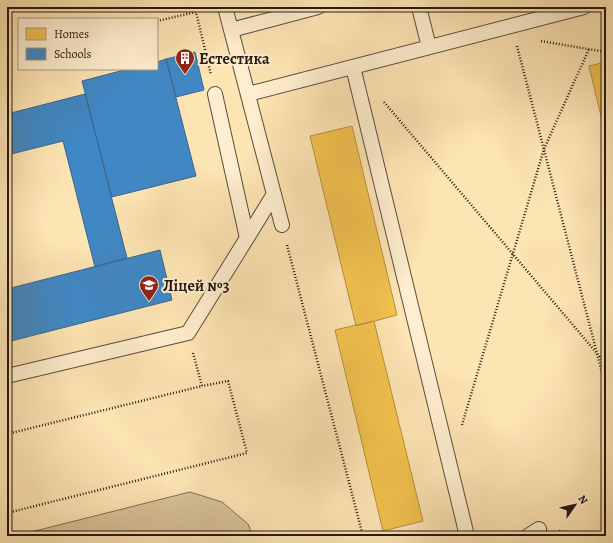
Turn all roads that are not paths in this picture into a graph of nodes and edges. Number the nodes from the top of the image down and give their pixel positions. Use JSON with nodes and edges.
{"nodes":[{"id":1,"x":225,"y":7,"type":"edge"},
{"id":2,"x":318,"y":7,"type":"edge"},
{"id":3,"x":419,"y":7,"type":"edge"},
{"id":4,"x":584,"y":7,"type":"edge"},
{"id":5,"x":231,"y":30,"type":"junction"},
{"id":6,"x":429,"y":47,"type":"junction"},
{"id":7,"x":353,"y":67,"type":"junction"},
{"id":8,"x":215,"y":94,"type":"road end"},
{"id":9,"x":248,"y":94,"type":"junction"},
{"id":10,"x":274,"y":194,"type":"junction"},
{"id":11,"x":282,"y":225,"type":"road end"},
{"id":12,"x":247,"y":238,"type":"junction"},
{"id":13,"x":7,"y":376,"type":"edge"},
{"id":14,"x":467,"y":536,"type":"edge"}],
"edges":[{"from":1,"to":5,"type":"lane"},
{"from":2,"to":5,"type":"lane"},
{"from":3,"to":6,"type":"lane"},
{"from":4,"to":6,"type":"lane"},
{"from":5,"to":9,"type":"lane"},
{"from":6,"to":7,"type":"lane"},
{"from":7,"to":9,"type":"lane"},
{"from":7,"to":14,"type":"lane"},
{"from":8,"to":12,"type":"lane"},
{"from":9,"to":10,"type":"lane"},
{"from":10,"to":11,"type":"lane"},
{"from":10,"to":12,"type":"lane"},
{"from":12,"to":13,"type":"lane"}]}
